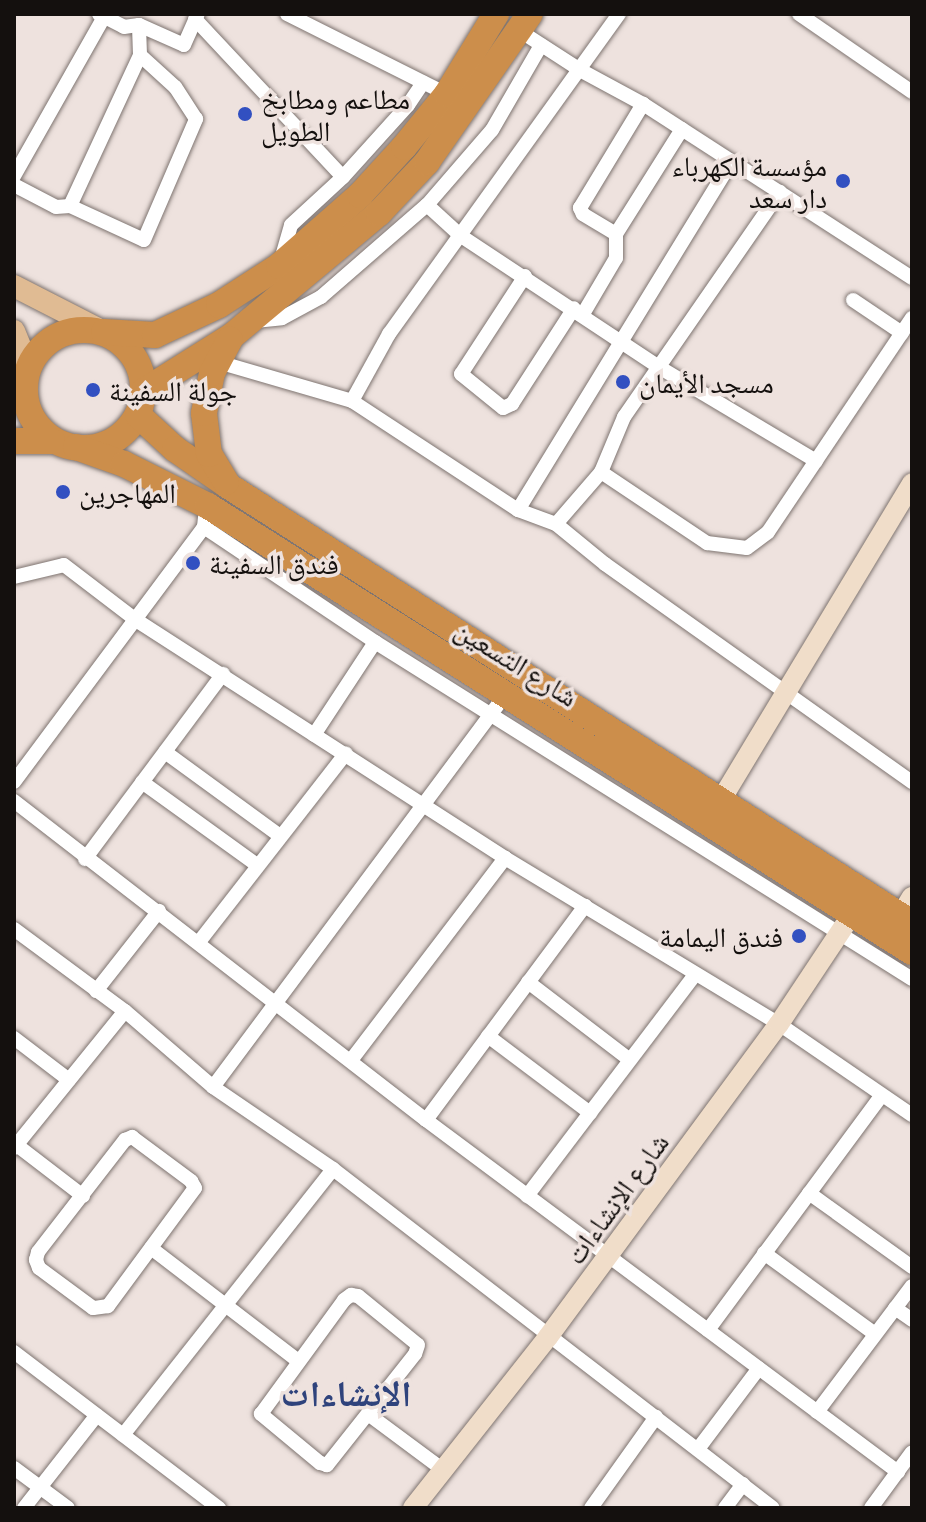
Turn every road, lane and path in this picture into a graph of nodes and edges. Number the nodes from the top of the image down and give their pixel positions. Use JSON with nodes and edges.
{"nodes":[{"id":1,"x":287,"y":14,"type":"edge"},
{"id":2,"x":496,"y":14,"type":"edge"},
{"id":3,"x":619,"y":14,"type":"edge"},
{"id":4,"x":799,"y":14,"type":"edge"},
{"id":5,"x":830,"y":14,"type":"edge"},
{"id":6,"x":102,"y":15,"type":"edge"},
{"id":7,"x":196,"y":17,"type":"edge"},
{"id":8,"x":139,"y":25,"type":"junction"},
{"id":9,"x":821,"y":28,"type":"junction"},
{"id":10,"x":530,"y":30,"type":"edge"},
{"id":11,"x":140,"y":55,"type":"junction"},
{"id":12,"x":580,"y":70,"type":"junction"},
{"id":13,"x":435,"y":89,"type":"junction"},
{"id":14,"x":912,"y":92,"type":"edge"},
{"id":15,"x":643,"y":104,"type":"junction"},
{"id":16,"x":682,"y":129,"type":"junction"},
{"id":17,"x":732,"y":161,"type":"junction"},
{"id":18,"x":14,"y":176,"type":"edge"},
{"id":19,"x":343,"y":177,"type":"junction"},
{"id":20,"x":14,"y":185,"type":"edge"},
{"id":21,"x":780,"y":192,"type":"junction"},
{"id":22,"x":427,"y":205,"type":"junction"},
{"id":23,"x":70,"y":206,"type":"junction"},
{"id":24,"x":616,"y":234,"type":"junction"},
{"id":25,"x":461,"y":236,"type":"junction"},
{"id":26,"x":279,"y":266,"type":"junction"},
{"id":27,"x":525,"y":276,"type":"junction"},
{"id":28,"x":912,"y":278,"type":"edge"},
{"id":29,"x":14,"y":286,"type":"edge"},
{"id":30,"x":853,"y":300,"type":"dead end"},
{"id":31,"x":578,"y":311,"type":"junction"},
{"id":32,"x":912,"y":318,"type":"edge"},
{"id":33,"x":241,"y":329,"type":"junction"},
{"id":34,"x":14,"y":331,"type":"edge"},
{"id":35,"x":104,"y":332,"type":"junction"},
{"id":36,"x":902,"y":333,"type":"junction"},
{"id":37,"x":622,"y":341,"type":"junction"},
{"id":38,"x":218,"y":362,"type":"junction"},
{"id":39,"x":659,"y":367,"type":"junction"},
{"id":40,"x":22,"y":382,"type":"edge"},
{"id":41,"x":352,"y":401,"type":"junction"},
{"id":42,"x":141,"y":403,"type":"junction"},
{"id":43,"x":14,"y":441,"type":"edge"},
{"id":44,"x":64,"y":444,"type":"junction"},
{"id":45,"x":816,"y":461,"type":"junction"},
{"id":46,"x":601,"y":472,"type":"junction"},
{"id":47,"x":912,"y":483,"type":"edge"},
{"id":48,"x":227,"y":485,"type":"junction"},
{"id":49,"x":518,"y":510,"type":"junction"},
{"id":50,"x":206,"y":516,"type":"junction"},
{"id":51,"x":556,"y":524,"type":"junction"},
{"id":52,"x":14,"y":577,"type":"edge"},
{"id":53,"x":136,"y":620,"type":"junction"},
{"id":54,"x":375,"y":642,"type":"junction"},
{"id":55,"x":223,"y":674,"type":"junction"},
{"id":56,"x":507,"y":693,"type":"junction"},
{"id":57,"x":785,"y":693,"type":"junction"},
{"id":58,"x":492,"y":716,"type":"junction"},
{"id":59,"x":314,"y":735,"type":"junction"},
{"id":60,"x":165,"y":752,"type":"junction"},
{"id":61,"x":346,"y":753,"type":"junction"},
{"id":62,"x":14,"y":782,"type":"edge"},
{"id":63,"x":142,"y":782,"type":"junction"},
{"id":64,"x":912,"y":782,"type":"edge"},
{"id":65,"x":721,"y":800,"type":"junction"},
{"id":66,"x":14,"y":801,"type":"edge"},
{"id":67,"x":427,"y":805,"type":"junction"},
{"id":68,"x":279,"y":835,"type":"junction"},
{"id":69,"x":505,"y":858,"type":"junction"},
{"id":70,"x":85,"y":859,"type":"junction"},
{"id":71,"x":257,"y":865,"type":"junction"},
{"id":72,"x":585,"y":906,"type":"junction"},
{"id":73,"x":159,"y":911,"type":"junction"},
{"id":74,"x":852,"y":912,"type":"junction"},
{"id":75,"x":908,"y":912,"type":"edge"},
{"id":76,"x":14,"y":929,"type":"edge"},
{"id":77,"x":199,"y":942,"type":"junction"},
{"id":78,"x":912,"y":952,"type":"edge"},
{"id":79,"x":695,"y":975,"type":"junction"},
{"id":80,"x":912,"y":979,"type":"edge"},
{"id":81,"x":528,"y":982,"type":"junction"},
{"id":82,"x":96,"y":991,"type":"junction"},
{"id":83,"x":275,"y":1005,"type":"junction"},
{"id":84,"x":125,"y":1011,"type":"junction"},
{"id":85,"x":779,"y":1024,"type":"junction"},
{"id":86,"x":488,"y":1036,"type":"junction"},
{"id":87,"x":14,"y":1038,"type":"edge"},
{"id":88,"x":352,"y":1059,"type":"junction"},
{"id":89,"x":630,"y":1060,"type":"junction"},
{"id":90,"x":69,"y":1080,"type":"junction"},
{"id":91,"x":213,"y":1087,"type":"junction"},
{"id":92,"x":882,"y":1095,"type":"junction"},
{"id":93,"x":590,"y":1113,"type":"junction"},
{"id":94,"x":912,"y":1115,"type":"edge"},
{"id":95,"x":426,"y":1120,"type":"junction"},
{"id":96,"x":15,"y":1146,"type":"edge"},
{"id":97,"x":333,"y":1169,"type":"junction"},
{"id":98,"x":809,"y":1193,"type":"junction"},
{"id":99,"x":83,"y":1196,"type":"junction"},
{"id":100,"x":527,"y":1196,"type":"junction"},
{"id":101,"x":151,"y":1248,"type":"junction"},
{"id":102,"x":764,"y":1253,"type":"junction"},
{"id":103,"x":607,"y":1257,"type":"junction"},
{"id":104,"x":912,"y":1267,"type":"edge"},
{"id":105,"x":912,"y":1286,"type":"edge"},
{"id":106,"x":226,"y":1306,"type":"junction"},
{"id":107,"x":895,"y":1308,"type":"junction"},
{"id":108,"x":912,"y":1320,"type":"edge"},
{"id":109,"x":708,"y":1330,"type":"junction"},
{"id":110,"x":875,"y":1334,"type":"junction"},
{"id":111,"x":548,"y":1337,"type":"junction"},
{"id":112,"x":14,"y":1352,"type":"edge"},
{"id":113,"x":298,"y":1361,"type":"junction"},
{"id":114,"x":759,"y":1368,"type":"junction"},
{"id":115,"x":817,"y":1412,"type":"junction"},
{"id":116,"x":368,"y":1414,"type":"junction"},
{"id":117,"x":97,"y":1415,"type":"junction"},
{"id":118,"x":656,"y":1417,"type":"junction"},
{"id":119,"x":123,"y":1435,"type":"junction"},
{"id":120,"x":698,"y":1449,"type":"junction"},
{"id":121,"x":912,"y":1452,"type":"edge"},
{"id":122,"x":14,"y":1468,"type":"edge"},
{"id":123,"x":442,"y":1469,"type":"junction"},
{"id":124,"x":898,"y":1472,"type":"junction"},
{"id":125,"x":743,"y":1484,"type":"junction"},
{"id":126,"x":40,"y":1488,"type":"junction"},
{"id":127,"x":24,"y":1508,"type":"edge"},
{"id":128,"x":68,"y":1508,"type":"edge"},
{"id":129,"x":219,"y":1508,"type":"edge"},
{"id":130,"x":413,"y":1508,"type":"edge"},
{"id":131,"x":591,"y":1508,"type":"edge"},
{"id":132,"x":725,"y":1508,"type":"edge"},
{"id":133,"x":773,"y":1508,"type":"edge"},
{"id":134,"x":871,"y":1508,"type":"edge"}],
"edges":[{"from":1,"to":13,"type":"street"},
{"from":2,"to":13,"type":"highway"},
{"from":3,"to":12,"type":"street"},
{"from":4,"to":9,"type":"street"},
{"from":5,"to":9,"type":"street"},
{"from":6,"to":8,"type":"street"},
{"from":6,"to":18,"type":"street"},
{"from":7,"to":8,"type":"street"},
{"from":7,"to":19,"type":"street"},
{"from":8,"to":11,"type":"street"},
{"from":9,"to":14,"type":"street"},
{"from":10,"to":12,"type":"street"},
{"from":10,"to":22,"type":"street"},
{"from":10,"to":33,"type":"highway"},
{"from":11,"to":23,"type":"street"},
{"from":11,"to":23,"type":"street"},
{"from":12,"to":15,"type":"street"},
{"from":12,"to":25,"type":"street"},
{"from":13,"to":19,"type":"street"},
{"from":13,"to":26,"type":"highway"},
{"from":15,"to":16,"type":"street"},
{"from":15,"to":24,"type":"street"},
{"from":16,"to":17,"type":"street"},
{"from":16,"to":24,"type":"street"},
{"from":17,"to":21,"type":"street"},
{"from":17,"to":37,"type":"street"},
{"from":19,"to":26,"type":"street"},
{"from":20,"to":23,"type":"street"},
{"from":21,"to":28,"type":"street"},
{"from":21,"to":39,"type":"street"},
{"from":22,"to":25,"type":"street"},
{"from":22,"to":33,"type":"street"},
{"from":24,"to":31,"type":"street"},
{"from":25,"to":27,"type":"street"},
{"from":25,"to":41,"type":"street"},
{"from":26,"to":35,"type":"highway"},
{"from":27,"to":31,"type":"street"},
{"from":27,"to":31,"type":"street"},
{"from":29,"to":35,"type":"main road"},
{"from":30,"to":36,"type":"street"},
{"from":31,"to":37,"type":"street"},
{"from":32,"to":36,"type":"street"},
{"from":33,"to":38,"type":"highway"},
{"from":33,"to":42,"type":"highway"},
{"from":34,"to":40,"type":"main road"},
{"from":35,"to":40,"type":"highway"},
{"from":35,"to":42,"type":"highway"},
{"from":36,"to":45,"type":"street"},
{"from":37,"to":39,"type":"street"},
{"from":37,"to":49,"type":"street"},
{"from":38,"to":41,"type":"street"},
{"from":38,"to":48,"type":"highway"},
{"from":39,"to":45,"type":"street"},
{"from":39,"to":46,"type":"street"},
{"from":40,"to":44,"type":"highway"},
{"from":41,"to":49,"type":"street"},
{"from":42,"to":44,"type":"highway"},
{"from":42,"to":48,"type":"highway","name":"شارع التسعين"},
{"from":43,"to":44,"type":"highway"},
{"from":44,"to":50,"type":"highway","name":"شارع التسعين"},
{"from":45,"to":46,"type":"street"},
{"from":46,"to":51,"type":"street"},
{"from":47,"to":57,"type":"street"},
{"from":48,"to":65,"type":"highway","name":"شارع التسعين"},
{"from":49,"to":51,"type":"street"},
{"from":50,"to":53,"type":"street"},
{"from":50,"to":54,"type":"street"},
{"from":50,"to":56,"type":"highway","name":"شارع التسعين"},
{"from":51,"to":57,"type":"street"},
{"from":52,"to":53,"type":"street"},
{"from":53,"to":55,"type":"street"},
{"from":53,"to":62,"type":"street"},
{"from":54,"to":58,"type":"street"},
{"from":54,"to":59,"type":"street"},
{"from":55,"to":59,"type":"street"},
{"from":55,"to":60,"type":"street"},
{"from":56,"to":58,"type":"street"},
{"from":56,"to":74,"type":"highway","name":"شارع التسعين"},
{"from":57,"to":64,"type":"street"},
{"from":57,"to":65,"type":"street"},
{"from":58,"to":67,"type":"street"},
{"from":58,"to":74,"type":"street"},
{"from":59,"to":61,"type":"street"},
{"from":60,"to":63,"type":"street"},
{"from":60,"to":68,"type":"street"},
{"from":61,"to":67,"type":"street"},
{"from":61,"to":68,"type":"street"},
{"from":63,"to":70,"type":"street"},
{"from":63,"to":71,"type":"street"},
{"from":65,"to":74,"type":"highway","name":"شارع التسعين"},
{"from":66,"to":70,"type":"street"},
{"from":67,"to":69,"type":"street"},
{"from":67,"to":83,"type":"street"},
{"from":68,"to":71,"type":"street"},
{"from":69,"to":72,"type":"street"},
{"from":69,"to":88,"type":"street"},
{"from":70,"to":73,"type":"street"},
{"from":71,"to":77,"type":"street"},
{"from":72,"to":79,"type":"street"},
{"from":72,"to":81,"type":"street"},
{"from":73,"to":77,"type":"street"},
{"from":73,"to":82,"type":"street"},
{"from":74,"to":75,"type":"highway","name":"شارع التسعين"},
{"from":74,"to":78,"type":"highway","name":"شارع التسعين"},
{"from":74,"to":80,"type":"street"},
{"from":74,"to":85,"type":"street","name":"شارع الإنشاءات"},
{"from":76,"to":82,"type":"street"},
{"from":77,"to":83,"type":"street"},
{"from":79,"to":85,"type":"street"},
{"from":79,"to":89,"type":"street"},
{"from":81,"to":86,"type":"street"},
{"from":81,"to":89,"type":"street"},
{"from":82,"to":84,"type":"street"},
{"from":83,"to":88,"type":"street"},
{"from":83,"to":91,"type":"street"},
{"from":84,"to":90,"type":"street"},
{"from":84,"to":91,"type":"street"},
{"from":85,"to":92,"type":"street"},
{"from":85,"to":103,"type":"street","name":"شارع الإنشاءات"},
{"from":86,"to":93,"type":"street"},
{"from":86,"to":95,"type":"street"},
{"from":87,"to":90,"type":"street"},
{"from":88,"to":95,"type":"street"},
{"from":89,"to":93,"type":"street"},
{"from":90,"to":96,"type":"street"},
{"from":91,"to":97,"type":"street"},
{"from":92,"to":94,"type":"street"},
{"from":92,"to":98,"type":"street"},
{"from":93,"to":100,"type":"street"},
{"from":95,"to":100,"type":"street"},
{"from":96,"to":99,"type":"street"},
{"from":97,"to":106,"type":"street"},
{"from":97,"to":111,"type":"street"},
{"from":98,"to":102,"type":"street"},
{"from":98,"to":104,"type":"street"},
{"from":99,"to":101,"type":"street"},
{"from":99,"to":101,"type":"street"},
{"from":100,"to":103,"type":"street"},
{"from":101,"to":106,"type":"street"},
{"from":102,"to":109,"type":"street"},
{"from":102,"to":110,"type":"street"},
{"from":103,"to":109,"type":"street"},
{"from":103,"to":111,"type":"street","name":"شارع الإنشاءات"},
{"from":105,"to":107,"type":"street"},
{"from":106,"to":113,"type":"street"},
{"from":106,"to":119,"type":"street"},
{"from":107,"to":108,"type":"street"},
{"from":107,"to":110,"type":"street"},
{"from":109,"to":114,"type":"street"},
{"from":110,"to":115,"type":"street"},
{"from":111,"to":118,"type":"street"},
{"from":111,"to":123,"type":"street","name":"شارع الإنشاءات"},
{"from":112,"to":117,"type":"street"},
{"from":113,"to":116,"type":"street"},
{"from":113,"to":116,"type":"street"},
{"from":114,"to":115,"type":"street"},
{"from":114,"to":120,"type":"street"},
{"from":115,"to":124,"type":"street"},
{"from":116,"to":123,"type":"street"},
{"from":117,"to":119,"type":"street"},
{"from":117,"to":126,"type":"street"},
{"from":118,"to":120,"type":"street"},
{"from":118,"to":131,"type":"street"},
{"from":119,"to":129,"type":"street"},
{"from":120,"to":125,"type":"street"},
{"from":121,"to":124,"type":"street"},
{"from":122,"to":126,"type":"street"},
{"from":123,"to":130,"type":"street","name":"شارع الإنشاءات"},
{"from":124,"to":134,"type":"street"},
{"from":125,"to":132,"type":"street"},
{"from":125,"to":133,"type":"street"},
{"from":126,"to":127,"type":"street"},
{"from":126,"to":128,"type":"street"}]}
